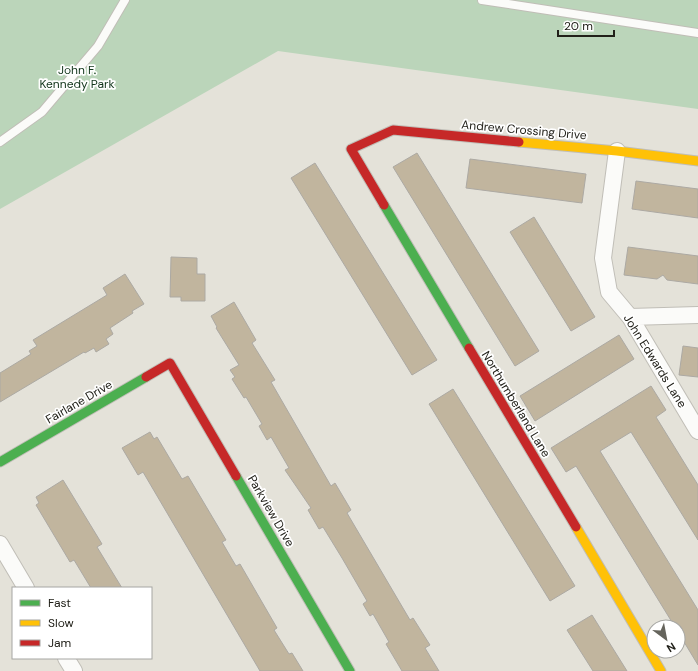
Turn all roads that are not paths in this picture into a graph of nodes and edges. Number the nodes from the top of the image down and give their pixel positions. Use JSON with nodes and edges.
{"nodes":[{"id":1,"x":125,"y":0,"type":"edge"},
{"id":2,"x":482,"y":0,"type":"edge"},
{"id":3,"x":698,"y":33,"type":"edge"},
{"id":4,"x":0,"y":142,"type":"edge"},
{"id":5,"x":351,"y":149,"type":"joint"},
{"id":6,"x":617,"y":151,"type":"junction"},
{"id":7,"x":698,"y":161,"type":"edge"},
{"id":8,"x":698,"y":315,"type":"edge"},
{"id":9,"x":630,"y":317,"type":"junction"},
{"id":10,"x":170,"y":363,"type":"joint"},
{"id":11,"x":698,"y":431,"type":"edge"},
{"id":12,"x":0,"y":462,"type":"edge"},
{"id":13,"x":0,"y":544,"type":"edge"},
{"id":14,"x":25,"y":587,"type":"edge"},
{"id":15,"x":67,"y":659,"type":"edge"},
{"id":16,"x":74,"y":671,"type":"edge"},
{"id":17,"x":350,"y":671,"type":"edge"},
{"id":18,"x":661,"y":671,"type":"edge"}],
"edges":[{"from":1,"to":4,"type":"lane"},
{"from":2,"to":3,"type":"lane"},
{"from":5,"to":6,"type":"street","name":"Andrew Crossing Drive"},
{"from":5,"to":18,"type":"street","name":"Northumberland Lane"},
{"from":6,"to":7,"type":"street","name":"Andrew Crossing Drive"},
{"from":6,"to":9,"type":"street","name":"John Edwards Lane"},
{"from":8,"to":9,"type":"street"},
{"from":9,"to":11,"type":"street","name":"John Edwards Lane"},
{"from":10,"to":12,"type":"street","name":"Fairlane Drive"},
{"from":10,"to":17,"type":"street","name":"Parkview Drive"},
{"from":13,"to":14,"type":"street"},
{"from":15,"to":16,"type":"street"}]}
